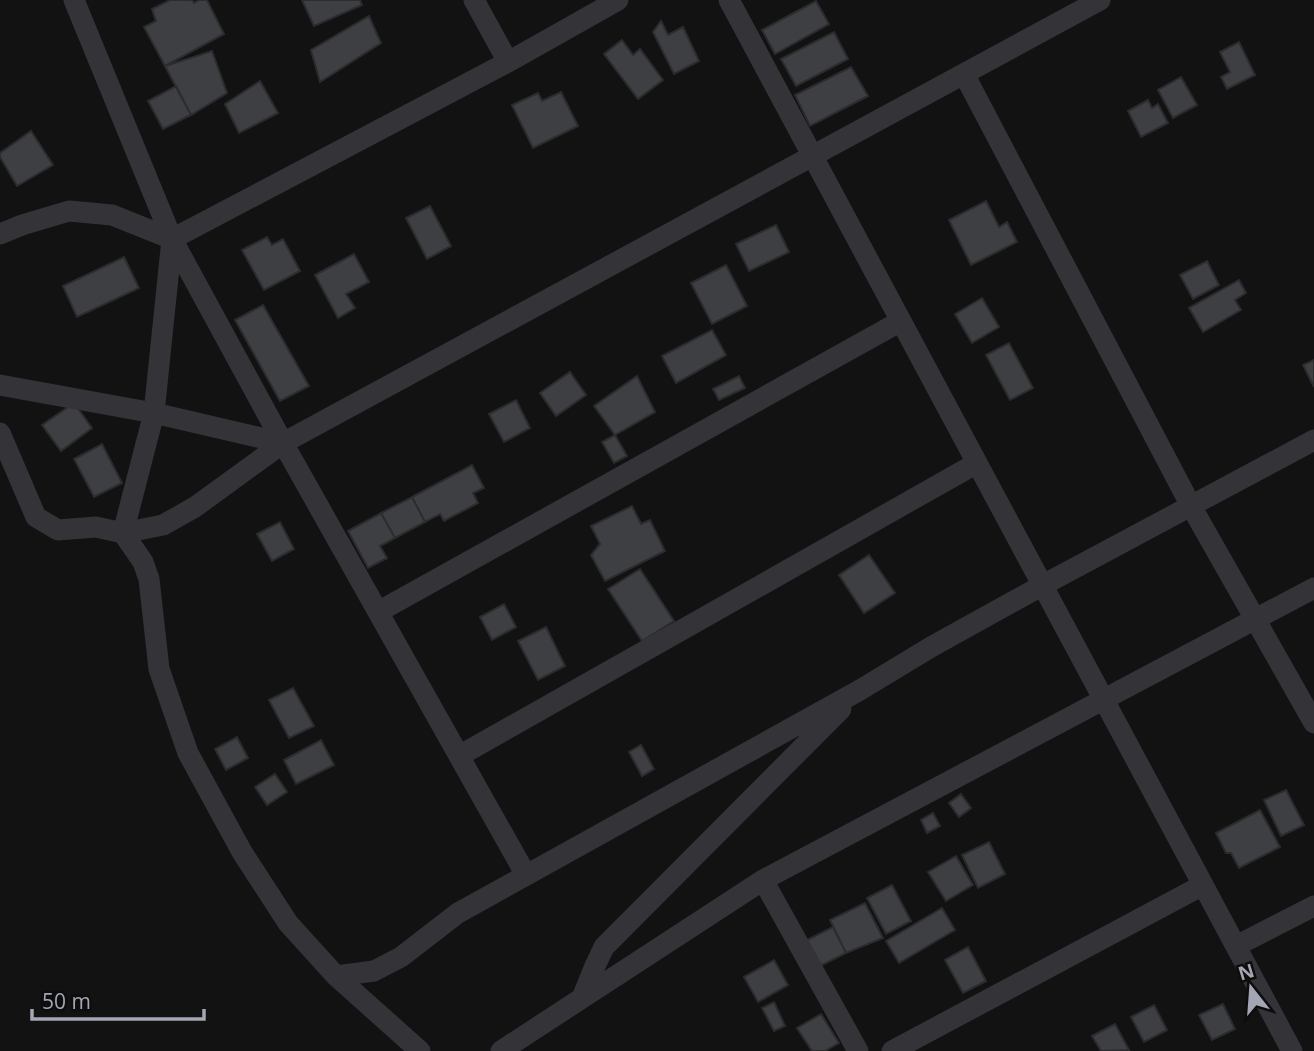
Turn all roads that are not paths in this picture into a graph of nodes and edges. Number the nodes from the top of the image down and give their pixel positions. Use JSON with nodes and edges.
{"nodes":[{"id":1,"x":74,"y":0,"type":"edge"},
{"id":2,"x":474,"y":0,"type":"edge"},
{"id":3,"x":618,"y":0,"type":"edge"},
{"id":4,"x":729,"y":0,"type":"edge"},
{"id":5,"x":1100,"y":0,"type":"edge"},
{"id":6,"x":508,"y":62,"type":"junction"},
{"id":7,"x":964,"y":74,"type":"junction"},
{"id":8,"x":813,"y":156,"type":"junction"},
{"id":9,"x":0,"y":234,"type":"edge"},
{"id":10,"x":172,"y":239,"type":"junction"},
{"id":11,"x":901,"y":321,"type":"junction"},
{"id":12,"x":0,"y":385,"type":"edge"},
{"id":13,"x":154,"y":413,"type":"junction"},
{"id":14,"x":0,"y":433,"type":"edge"},
{"id":15,"x":1314,"y":440,"type":"edge"},
{"id":16,"x":284,"y":443,"type":"junction"},
{"id":17,"x":977,"y":463,"type":"junction"},
{"id":18,"x":1191,"y":506,"type":"junction"},
{"id":19,"x":123,"y":533,"type":"junction"},
{"id":20,"x":1042,"y":585,"type":"junction"},
{"id":21,"x":1314,"y":589,"type":"edge"},
{"id":22,"x":378,"y":612,"type":"junction"},
{"id":23,"x":1255,"y":620,"type":"junction"},
{"id":24,"x":860,"y":690,"type":"junction"},
{"id":25,"x":1104,"y":699,"type":"junction"},
{"id":26,"x":1314,"y":723,"type":"edge"},
{"id":27,"x":459,"y":756,"type":"junction"},
{"id":28,"x":526,"y":875,"type":"junction"},
{"id":29,"x":762,"y":880,"type":"junction"},
{"id":30,"x":1203,"y":885,"type":"junction"},
{"id":31,"x":1314,"y":906,"type":"edge"},
{"id":32,"x":1236,"y":946,"type":"junction"},
{"id":33,"x":336,"y":976,"type":"junction"},
{"id":34,"x":582,"y":998,"type":"junction"},
{"id":35,"x":420,"y":1051,"type":"edge"},
{"id":36,"x":501,"y":1051,"type":"edge"},
{"id":37,"x":859,"y":1051,"type":"edge"},
{"id":38,"x":892,"y":1051,"type":"edge"},
{"id":39,"x":1292,"y":1051,"type":"edge"}],
"edges":[{"from":1,"to":10,"type":"street"},
{"from":2,"to":6,"type":"street"},
{"from":3,"to":6,"type":"street"},
{"from":4,"to":8,"type":"street"},
{"from":5,"to":7,"type":"street"},
{"from":6,"to":10,"type":"street"},
{"from":7,"to":8,"type":"street"},
{"from":7,"to":18,"type":"street"},
{"from":8,"to":11,"type":"street"},
{"from":8,"to":16,"type":"street"},
{"from":9,"to":10,"type":"street"},
{"from":10,"to":13,"type":"street"},
{"from":10,"to":16,"type":"street"},
{"from":11,"to":17,"type":"street"},
{"from":11,"to":22,"type":"street"},
{"from":12,"to":13,"type":"street"},
{"from":13,"to":16,"type":"street"},
{"from":13,"to":19,"type":"street"},
{"from":14,"to":19,"type":"street"},
{"from":15,"to":18,"type":"street"},
{"from":16,"to":19,"type":"street"},
{"from":16,"to":22,"type":"street"},
{"from":17,"to":20,"type":"street"},
{"from":17,"to":27,"type":"street"},
{"from":18,"to":20,"type":"street"},
{"from":18,"to":23,"type":"street"},
{"from":19,"to":33,"type":"street"},
{"from":20,"to":24,"type":"street"},
{"from":20,"to":25,"type":"street"},
{"from":21,"to":23,"type":"street"},
{"from":22,"to":27,"type":"street"},
{"from":23,"to":25,"type":"street"},
{"from":23,"to":26,"type":"street"},
{"from":24,"to":28,"type":"street"},
{"from":24,"to":34,"type":"street"},
{"from":25,"to":29,"type":"street"},
{"from":25,"to":30,"type":"street"},
{"from":27,"to":28,"type":"street"},
{"from":28,"to":33,"type":"street"},
{"from":29,"to":34,"type":"street"},
{"from":29,"to":37,"type":"street"},
{"from":30,"to":32,"type":"street"},
{"from":30,"to":38,"type":"street"},
{"from":31,"to":32,"type":"street"},
{"from":32,"to":39,"type":"street"},
{"from":33,"to":35,"type":"street"},
{"from":34,"to":36,"type":"street"}]}
